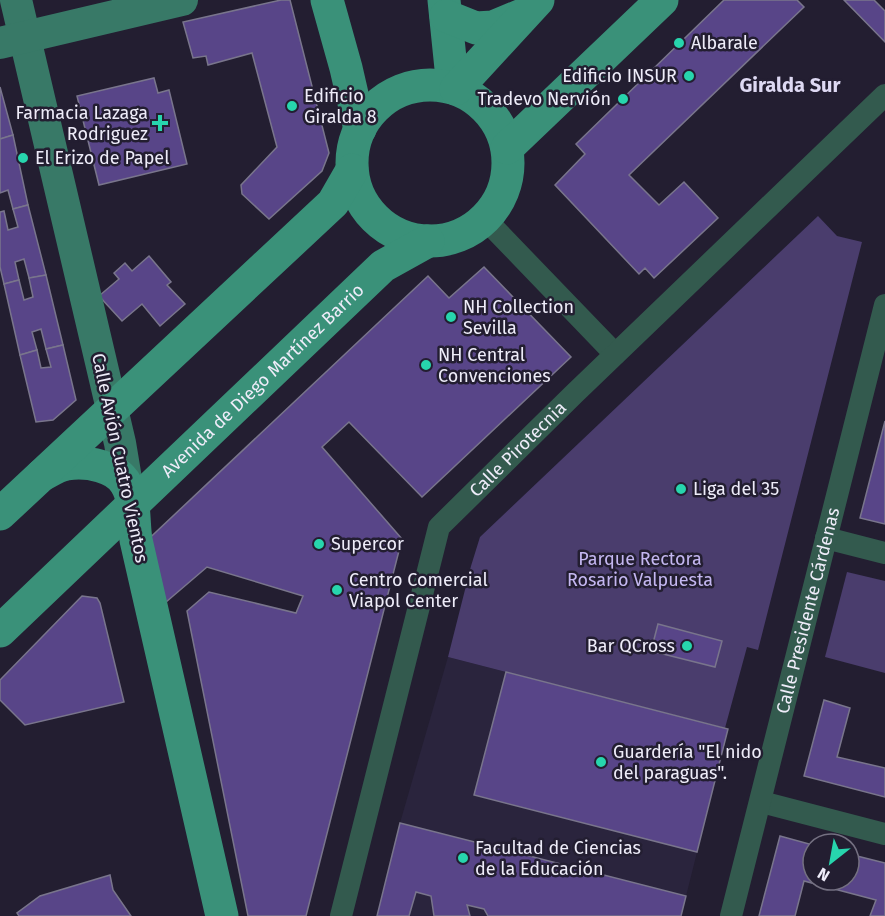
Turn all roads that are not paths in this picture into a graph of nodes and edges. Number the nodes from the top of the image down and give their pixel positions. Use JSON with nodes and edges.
{"nodes":[{"id":1,"x":16,"y":0,"type":"edge"},
{"id":2,"x":182,"y":0,"type":"edge"},
{"id":3,"x":327,"y":0,"type":"edge"},
{"id":4,"x":662,"y":0,"type":"edge"},
{"id":5,"x":445,"y":8,"type":"edge"},
{"id":6,"x":530,"y":8,"type":"edge"},
{"id":7,"x":12,"y":40,"type":"edge"},
{"id":8,"x":454,"y":89,"type":"junction"},
{"id":9,"x":882,"y":100,"type":"edge"},
{"id":10,"x":360,"y":129,"type":"junction"},
{"id":11,"x":507,"y":148,"type":"junction"},
{"id":12,"x":352,"y":170,"type":"junction"},
{"id":13,"x":485,"y":219,"type":"junction"},
{"id":14,"x":429,"y":240,"type":"junction"},
{"id":15,"x":885,"y":305,"type":"edge"},
{"id":16,"x":615,"y":354,"type":"junction"},
{"id":17,"x":112,"y":409,"type":"junction"},
{"id":18,"x":42,"y":475,"type":"junction"},
{"id":19,"x":124,"y":504,"type":"junction"},
{"id":20,"x":0,"y":514,"type":"edge"},
{"id":21,"x":826,"y":538,"type":"junction"},
{"id":22,"x":885,"y":553,"type":"edge"},
{"id":23,"x":0,"y":631,"type":"edge"},
{"id":24,"x":761,"y":802,"type":"junction"},
{"id":25,"x":885,"y":834,"type":"edge"},
{"id":26,"x":222,"y":916,"type":"edge"},
{"id":27,"x":341,"y":916,"type":"edge"},
{"id":28,"x":731,"y":916,"type":"edge"}],
"edges":[{"from":1,"to":7,"type":"street","name":"Calle Avión Cuatro Vientos"},
{"from":2,"to":7,"type":"street"},
{"from":3,"to":10,"type":"main road"},
{"from":4,"to":11,"type":"main road"},
{"from":5,"to":6,"type":"main road"},
{"from":5,"to":8,"type":"main road"},
{"from":6,"to":8,"type":"main road"},
{"from":7,"to":17,"type":"street","name":"Calle Avión Cuatro Vientos"},
{"from":8,"to":10,"type":"main road"},
{"from":8,"to":11,"type":"main road"},
{"from":9,"to":16,"type":"street","name":"Calle Pirotecnia"},
{"from":10,"to":12,"type":"main road"},
{"from":11,"to":13,"type":"main road"},
{"from":12,"to":14,"type":"main road"},
{"from":12,"to":17,"type":"main road"},
{"from":13,"to":14,"type":"main road"},
{"from":13,"to":16,"type":"street"},
{"from":14,"to":19,"type":"main road","name":"Avenida de Diego Martínez Barrio"},
{"from":15,"to":21,"type":"street","name":"Calle Presidente Cárdenas"},
{"from":16,"to":27,"type":"street","name":"Calle Pirotecnia"},
{"from":17,"to":18,"type":"main road"},
{"from":17,"to":19,"type":"street","name":"Calle Avión Cuatro Vientos"},
{"from":18,"to":19,"type":"main road"},
{"from":18,"to":20,"type":"main road"},
{"from":19,"to":23,"type":"main road","name":"Avenida de Diego Martínez Barrio"},
{"from":19,"to":26,"type":"main road","name":"Calle Avión Cuatro Vientos"},
{"from":21,"to":22,"type":"street"},
{"from":21,"to":24,"type":"street","name":"Calle Presidente Cárdenas"},
{"from":24,"to":25,"type":"street"},
{"from":24,"to":28,"type":"street","name":"Calle Presidente Cárdenas"}]}
